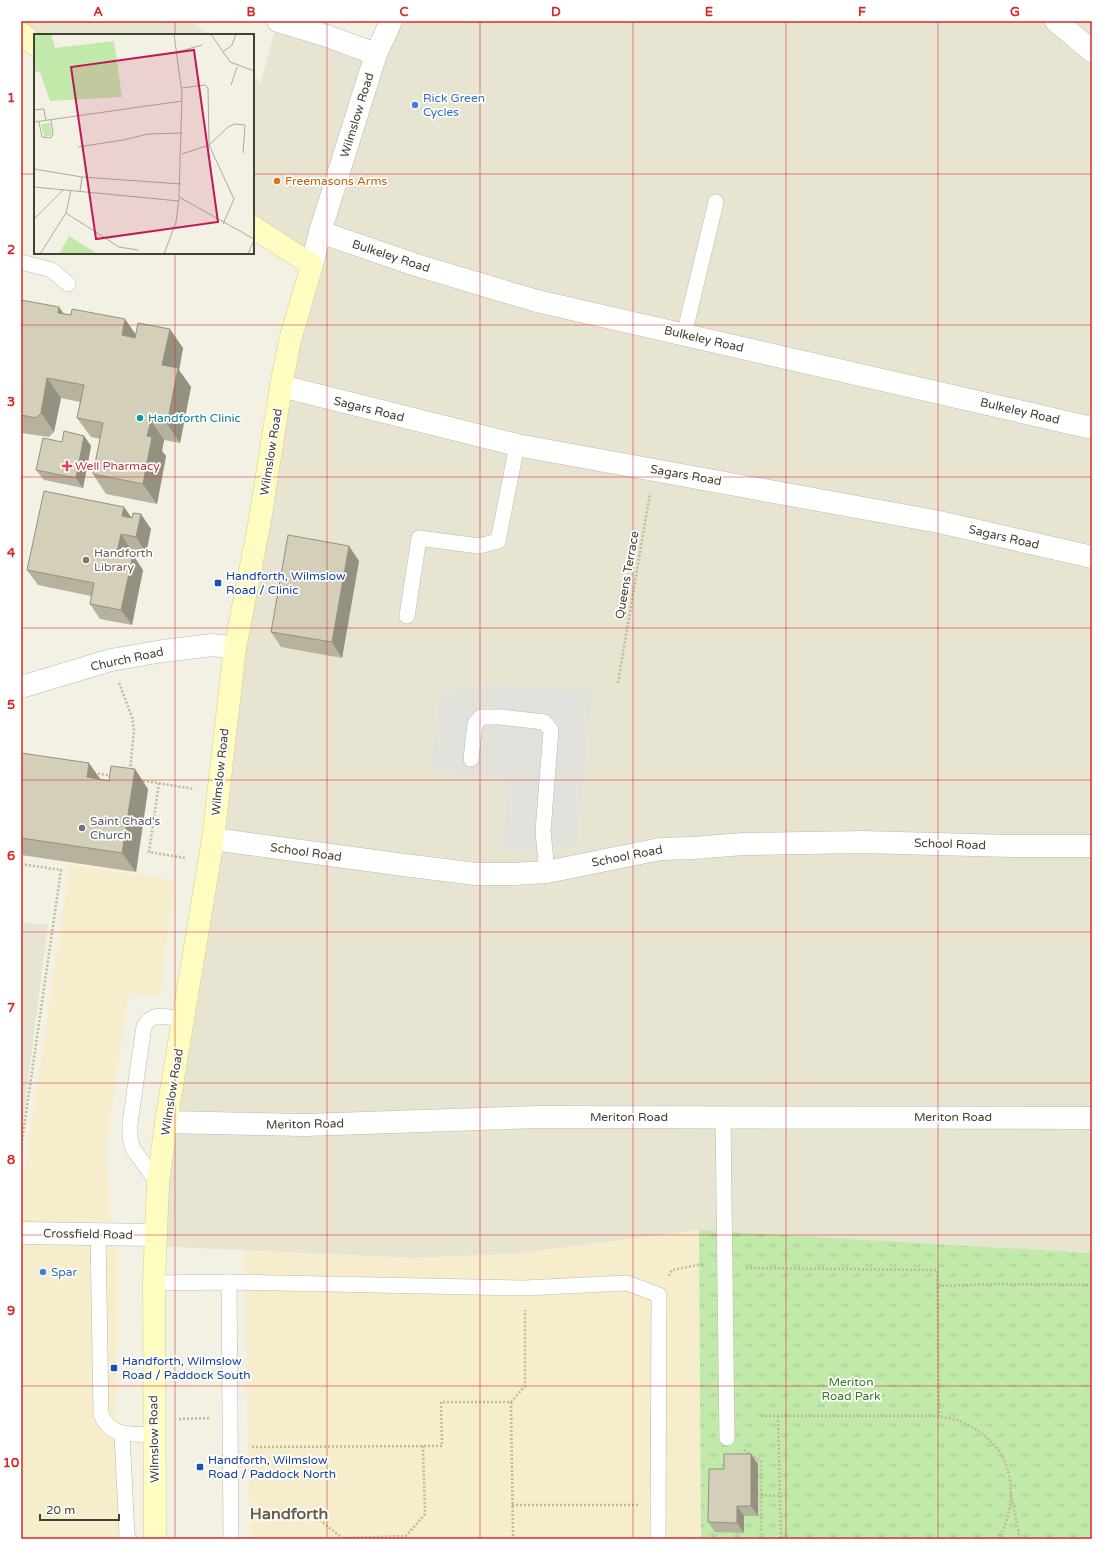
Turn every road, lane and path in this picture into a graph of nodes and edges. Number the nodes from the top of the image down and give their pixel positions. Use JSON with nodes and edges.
{"nodes":[{"id":1,"x":278,"y":21,"type":"edge"},
{"id":2,"x":390,"y":21,"type":"edge"},
{"id":3,"x":1056,"y":21,"type":"edge"},
{"id":4,"x":21,"y":33,"type":"edge"},
{"id":5,"x":34,"y":44,"type":"edge"},
{"id":6,"x":1092,"y":51,"type":"edge"},
{"id":7,"x":376,"y":54,"type":"junction"},
{"id":8,"x":716,"y":202,"type":"dead end"},
{"id":9,"x":254,"y":228,"type":"edge"},
{"id":10,"x":320,"y":232,"type":"junction"},
{"id":11,"x":21,"y":262,"type":"edge"},
{"id":12,"x":312,"y":265,"type":"junction"},
{"id":13,"x":68,"y":284,"type":"dead end"},
{"id":14,"x":684,"y":335,"type":"junction"},
{"id":15,"x":281,"y":386,"type":"junction"},
{"id":16,"x":1092,"y":428,"type":"edge"},
{"id":17,"x":517,"y":445,"type":"junction"},
{"id":18,"x":654,"y":469,"type":"junction"},
{"id":19,"x":1092,"y":557,"type":"edge"},
{"id":20,"x":407,"y":616,"type":"dead end"},
{"id":21,"x":234,"y":648,"type":"junction"},
{"id":22,"x":111,"y":660,"type":"junction"},
{"id":23,"x":618,"y":684,"type":"dead end"},
{"id":24,"x":21,"y":687,"type":"edge"},
{"id":25,"x":471,"y":759,"type":"dead end"},
{"id":26,"x":90,"y":772,"type":"dead end"},
{"id":27,"x":114,"y":776,"type":"edge"},
{"id":28,"x":129,"y":778,"type":"edge"},
{"id":29,"x":136,"y":780,"type":"edge"},
{"id":30,"x":159,"y":783,"type":"junction"},
{"id":31,"x":218,"y":792,"type":"junction"},
{"id":32,"x":213,"y":838,"type":"junction"},
{"id":33,"x":1092,"y":846,"type":"edge"},
{"id":34,"x":209,"y":861,"type":"junction"},
{"id":35,"x":21,"y":864,"type":"edge"},
{"id":36,"x":547,"y":872,"type":"junction"},
{"id":37,"x":184,"y":1020,"type":"junction"},
{"id":38,"x":723,"y":1117,"type":"junction"},
{"id":39,"x":1092,"y":1118,"type":"edge"},
{"id":40,"x":166,"y":1122,"type":"junction"},
{"id":41,"x":21,"y":1148,"type":"edge"},
{"id":42,"x":158,"y":1183,"type":"junction"},
{"id":43,"x":21,"y":1233,"type":"edge"},
{"id":44,"x":98,"y":1234,"type":"junction"},
{"id":45,"x":155,"y":1235,"type":"junction"},
{"id":46,"x":724,"y":1268,"type":"junction"},
{"id":47,"x":229,"y":1282,"type":"junction"},
{"id":48,"x":154,"y":1283,"type":"junction"},
{"id":49,"x":1092,"y":1285,"type":"edge"},
{"id":50,"x":938,"y":1286,"type":"junction"},
{"id":51,"x":524,"y":1288,"type":"junction"},
{"id":52,"x":659,"y":1294,"type":"junction"},
{"id":53,"x":511,"y":1402,"type":"junction"},
{"id":54,"x":761,"y":1416,"type":"dead end"},
{"id":55,"x":778,"y":1416,"type":"junction"},
{"id":56,"x":939,"y":1416,"type":"junction"},
{"id":57,"x":230,"y":1418,"type":"junction"},
{"id":58,"x":154,"y":1427,"type":"junction"},
{"id":59,"x":122,"y":1433,"type":"junction"},
{"id":60,"x":727,"y":1438,"type":"joint"},
{"id":61,"x":423,"y":1446,"type":"junction"},
{"id":62,"x":230,"y":1448,"type":"junction"},
{"id":63,"x":1011,"y":1492,"type":"junction"},
{"id":64,"x":761,"y":1495,"type":"junction"},
{"id":65,"x":780,"y":1496,"type":"junction"},
{"id":66,"x":512,"y":1505,"type":"junction"},
{"id":67,"x":658,"y":1505,"type":"junction"},
{"id":68,"x":230,"y":1511,"type":"junction"},
{"id":69,"x":761,"y":1531,"type":"dead end"},
{"id":70,"x":129,"y":1539,"type":"edge"},
{"id":71,"x":155,"y":1539,"type":"edge"},
{"id":72,"x":231,"y":1539,"type":"edge"},
{"id":73,"x":513,"y":1539,"type":"edge"},
{"id":74,"x":658,"y":1539,"type":"edge"},
{"id":75,"x":781,"y":1539,"type":"edge"},
{"id":76,"x":998,"y":1539,"type":"edge"},
{"id":77,"x":1020,"y":1539,"type":"edge"}],
"edges":[{"from":1,"to":7,"type":"street"},
{"from":2,"to":7,"type":"street","name":"Wilmslow Road"},
{"from":3,"to":6,"type":"street"},
{"from":4,"to":5,"type":"main road"},
{"from":7,"to":10,"type":"street","name":"Wilmslow Road"},
{"from":8,"to":14,"type":"lane"},
{"from":9,"to":12,"type":"main road"},
{"from":10,"to":12,"type":"street","name":"Wilmslow Road"},
{"from":10,"to":14,"type":"street","name":"Bulkeley Road"},
{"from":11,"to":13,"type":"lane"},
{"from":12,"to":15,"type":"main road","name":"Wilmslow Road"},
{"from":14,"to":16,"type":"street","name":"Bulkeley Road"},
{"from":15,"to":17,"type":"street","name":"Sagars Road"},
{"from":15,"to":21,"type":"main road","name":"Wilmslow Road"},
{"from":17,"to":18,"type":"street","name":"Sagars Road"},
{"from":17,"to":20,"type":"lane"},
{"from":18,"to":19,"type":"street","name":"Sagars Road"},
{"from":18,"to":23,"type":"path","name":"Queens Terrace"},
{"from":21,"to":22,"type":"street","name":"Church Road"},
{"from":21,"to":31,"type":"main road","name":"Wilmslow Road"},
{"from":22,"to":24,"type":"street","name":"Church Road"},
{"from":22,"to":28,"type":"path"},
{"from":25,"to":36,"type":"lane"},
{"from":26,"to":27,"type":"path"},
{"from":29,"to":30,"type":"path"},
{"from":30,"to":31,"type":"path"},
{"from":30,"to":34,"type":"path"},
{"from":31,"to":32,"type":"main road","name":"Wilmslow Road"},
{"from":32,"to":34,"type":"main road","name":"Wilmslow Road"},
{"from":32,"to":36,"type":"street","name":"School Road"},
{"from":33,"to":36,"type":"street","name":"School Road"},
{"from":34,"to":37,"type":"main road","name":"Wilmslow Road"},
{"from":35,"to":41,"type":"path"},
{"from":37,"to":40,"type":"main road","name":"Wilmslow Road"},
{"from":37,"to":42,"type":"lane"},
{"from":38,"to":39,"type":"street","name":"Meriton Road"},
{"from":38,"to":40,"type":"street","name":"Meriton Road"},
{"from":38,"to":46,"type":"lane"},
{"from":40,"to":42,"type":"main road","name":"Wilmslow Road"},
{"from":42,"to":45,"type":"main road","name":"Wilmslow Road"},
{"from":43,"to":44,"type":"street","name":"Crossfield Road"},
{"from":44,"to":45,"type":"street","name":"Crossfield Road"},
{"from":44,"to":59,"type":"lane"},
{"from":45,"to":48,"type":"main road","name":"Wilmslow Road"},
{"from":46,"to":50,"type":"path"},
{"from":46,"to":52,"type":"path"},
{"from":46,"to":60,"type":"lane"},
{"from":47,"to":48,"type":"lane"},
{"from":47,"to":51,"type":"lane"},
{"from":47,"to":57,"type":"lane"},
{"from":48,"to":58,"type":"main road","name":"Wilmslow Road"},
{"from":49,"to":50,"type":"path"},
{"from":50,"to":56,"type":"path"},
{"from":51,"to":52,"type":"lane"},
{"from":51,"to":53,"type":"path"},
{"from":52,"to":67,"type":"lane"},
{"from":53,"to":61,"type":"path"},
{"from":53,"to":66,"type":"path"},
{"from":54,"to":55,"type":"path"},
{"from":55,"to":56,"type":"path"},
{"from":55,"to":65,"type":"path"},
{"from":56,"to":63,"type":"path"},
{"from":57,"to":58,"type":"path"},
{"from":57,"to":62,"type":"lane"},
{"from":58,"to":59,"type":"lane"},
{"from":58,"to":71,"type":"main road","name":"Wilmslow Road"},
{"from":59,"to":70,"type":"lane"},
{"from":60,"to":64,"type":"path"},
{"from":61,"to":62,"type":"path"},
{"from":61,"to":68,"type":"path"},
{"from":62,"to":68,"type":"lane"},
{"from":63,"to":76,"type":"path"},
{"from":63,"to":77,"type":"path"},
{"from":64,"to":65,"type":"path"},
{"from":64,"to":69,"type":"path"},
{"from":65,"to":75,"type":"path"},
{"from":66,"to":67,"type":"path"},
{"from":66,"to":73,"type":"path"},
{"from":67,"to":74,"type":"lane"},
{"from":68,"to":72,"type":"lane"}]}
